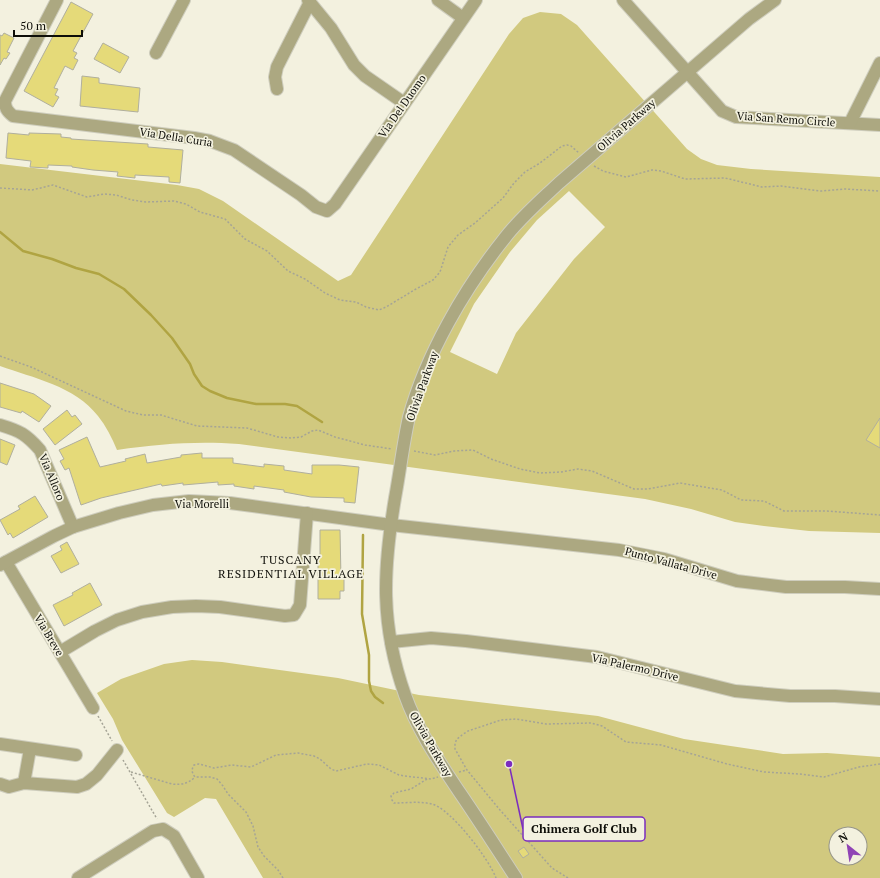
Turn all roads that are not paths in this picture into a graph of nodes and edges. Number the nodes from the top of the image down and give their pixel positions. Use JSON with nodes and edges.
{"nodes":[{"id":1,"x":57,"y":0,"type":"edge"},
{"id":2,"x":184,"y":0,"type":"edge"},
{"id":3,"x":438,"y":0,"type":"edge"},
{"id":4,"x":476,"y":0,"type":"edge"},
{"id":5,"x":623,"y":0,"type":"edge"},
{"id":6,"x":775,"y":0,"type":"edge"},
{"id":7,"x":309,"y":1,"type":"edge"},
{"id":8,"x":463,"y":18,"type":"junction"},
{"id":9,"x":156,"y":54,"type":"dead end"},
{"id":10,"x":880,"y":63,"type":"edge"},
{"id":11,"x":687,"y":72,"type":"junction"},
{"id":12,"x":277,"y":88,"type":"dead end"},
{"id":13,"x":404,"y":103,"type":"junction"},
{"id":14,"x":850,"y":123,"type":"junction"},
{"id":15,"x":880,"y":125,"type":"edge"},
{"id":16,"x":327,"y":211,"type":"joint"},
{"id":17,"x":0,"y":425,"type":"edge"},
{"id":18,"x":307,"y":513,"type":"junction"},
{"id":19,"x":391,"y":525,"type":"junction"},
{"id":20,"x":73,"y":527,"type":"junction"},
{"id":21,"x":3,"y":563,"type":"edge"},
{"id":22,"x":880,"y":589,"type":"edge"},
{"id":23,"x":391,"y":642,"type":"junction"},
{"id":24,"x":60,"y":652,"type":"junction"},
{"id":25,"x":880,"y":699,"type":"edge"},
{"id":26,"x":94,"y":708,"type":"dead end"},
{"id":27,"x":0,"y":744,"type":"edge"},
{"id":28,"x":30,"y":749,"type":"junction"},
{"id":29,"x":117,"y":750,"type":"dead end"},
{"id":30,"x":76,"y":755,"type":"dead end"},
{"id":31,"x":24,"y":783,"type":"junction"},
{"id":32,"x":0,"y":784,"type":"edge"},
{"id":33,"x":78,"y":878,"type":"edge"},
{"id":34,"x":198,"y":878,"type":"edge"},
{"id":35,"x":516,"y":878,"type":"edge"}],
"edges":[{"from":1,"to":16,"type":"street","name":"Via Della Curia"},
{"from":2,"to":9,"type":"street"},
{"from":3,"to":8,"type":"street"},
{"from":4,"to":8,"type":"street","name":"Via Del Duomo"},
{"from":5,"to":11,"type":"street"},
{"from":6,"to":11,"type":"street","name":"Olivia Parkway"},
{"from":7,"to":12,"type":"street"},
{"from":7,"to":13,"type":"street"},
{"from":8,"to":13,"type":"street","name":"Via Del Duomo"},
{"from":10,"to":14,"type":"street"},
{"from":11,"to":14,"type":"street","name":"Via San Remo Circle"},
{"from":11,"to":19,"type":"street","name":"Olivia Parkway"},
{"from":13,"to":16,"type":"street","name":"Via Del Duomo"},
{"from":14,"to":15,"type":"street","name":"Via San Remo Circle"},
{"from":17,"to":20,"type":"street","name":"Via Alloro"},
{"from":18,"to":19,"type":"street","name":"Via Morelli"},
{"from":18,"to":20,"type":"street","name":"Via Morelli"},
{"from":18,"to":24,"type":"street"},
{"from":19,"to":22,"type":"street","name":"Punto Vallata Drive"},
{"from":19,"to":23,"type":"street","name":"Olivia Parkway"},
{"from":20,"to":21,"type":"street","name":"Via Morelli"},
{"from":21,"to":24,"type":"street","name":"Via Breve"},
{"from":23,"to":25,"type":"street","name":"Via Palermo Drive"},
{"from":23,"to":35,"type":"street","name":"Olivia Parkway"},
{"from":24,"to":26,"type":"street","name":"Via Breve"},
{"from":27,"to":28,"type":"street"},
{"from":28,"to":30,"type":"street"},
{"from":28,"to":31,"type":"street"},
{"from":29,"to":31,"type":"street"},
{"from":31,"to":32,"type":"street"},
{"from":33,"to":34,"type":"street"}]}
